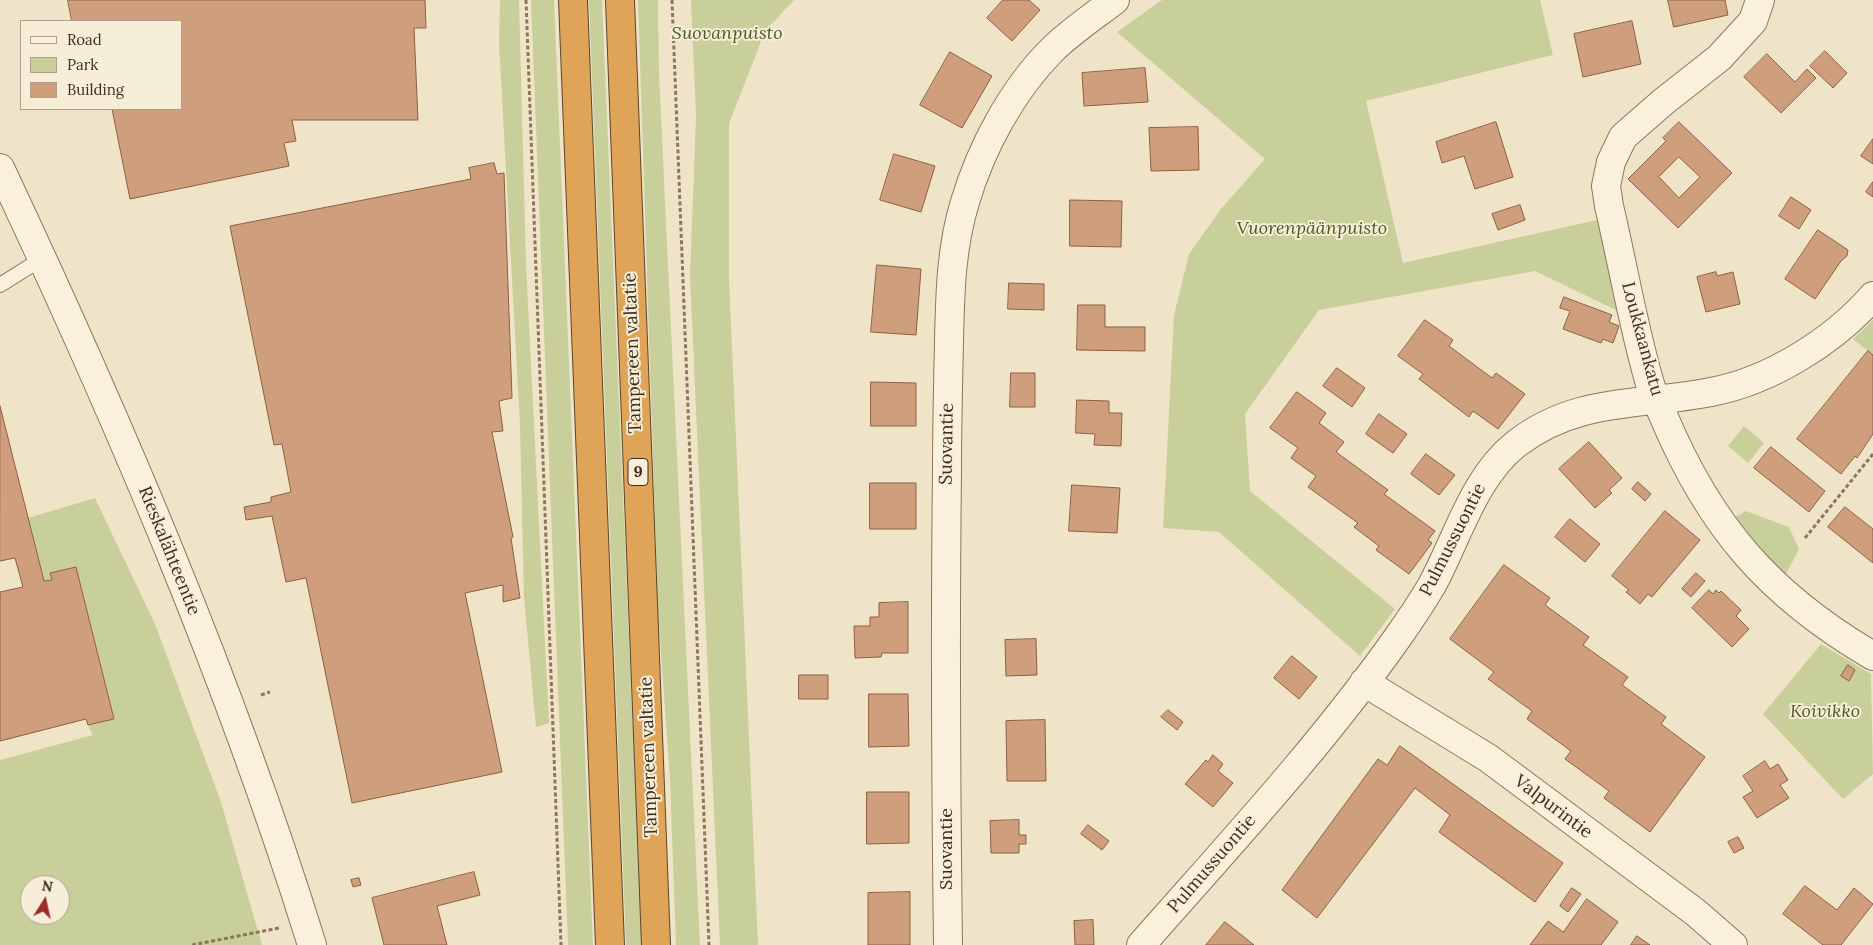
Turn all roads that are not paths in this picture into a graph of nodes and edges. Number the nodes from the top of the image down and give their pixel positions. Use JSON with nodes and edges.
{"nodes":[{"id":1,"x":573,"y":0,"type":"edge"},
{"id":2,"x":620,"y":0,"type":"edge"},
{"id":3,"x":1115,"y":0,"type":"edge"},
{"id":4,"x":1760,"y":0,"type":"edge"},
{"id":5,"x":0,"y":168,"type":"edge"},
{"id":6,"x":43,"y":258,"type":"junction"},
{"id":7,"x":0,"y":285,"type":"edge"},
{"id":8,"x":1873,"y":296,"type":"edge"},
{"id":9,"x":1656,"y":400,"type":"junction"},
{"id":10,"x":1873,"y":656,"type":"edge"},
{"id":11,"x":1364,"y":682,"type":"junction"},
{"id":12,"x":308,"y":933,"type":"edge"},
{"id":13,"x":610,"y":945,"type":"edge"},
{"id":14,"x":656,"y":945,"type":"edge"},
{"id":15,"x":948,"y":945,"type":"edge"},
{"id":16,"x":1141,"y":945,"type":"edge"},
{"id":17,"x":1733,"y":945,"type":"edge"}],
"edges":[{"from":1,"to":13,"type":"highway"},
{"from":2,"to":14,"type":"highway","name":"Tampereen valtatie","number":"9"},
{"from":3,"to":15,"type":"street","name":"Suovantie"},
{"from":4,"to":9,"type":"street","name":"Loukkaankatu"},
{"from":5,"to":6,"type":"street","name":"Rieskalähteentie"},
{"from":6,"to":7,"type":"lane"},
{"from":6,"to":12,"type":"street","name":"Rieskalähteentie"},
{"from":8,"to":9,"type":"street","name":"Pulmussuontie"},
{"from":9,"to":10,"type":"street","name":"Loukkaankatu"},
{"from":9,"to":11,"type":"street","name":"Pulmussuontie"},
{"from":11,"to":16,"type":"street","name":"Pulmussuontie"},
{"from":11,"to":17,"type":"street","name":"Valpurintie"}]}
